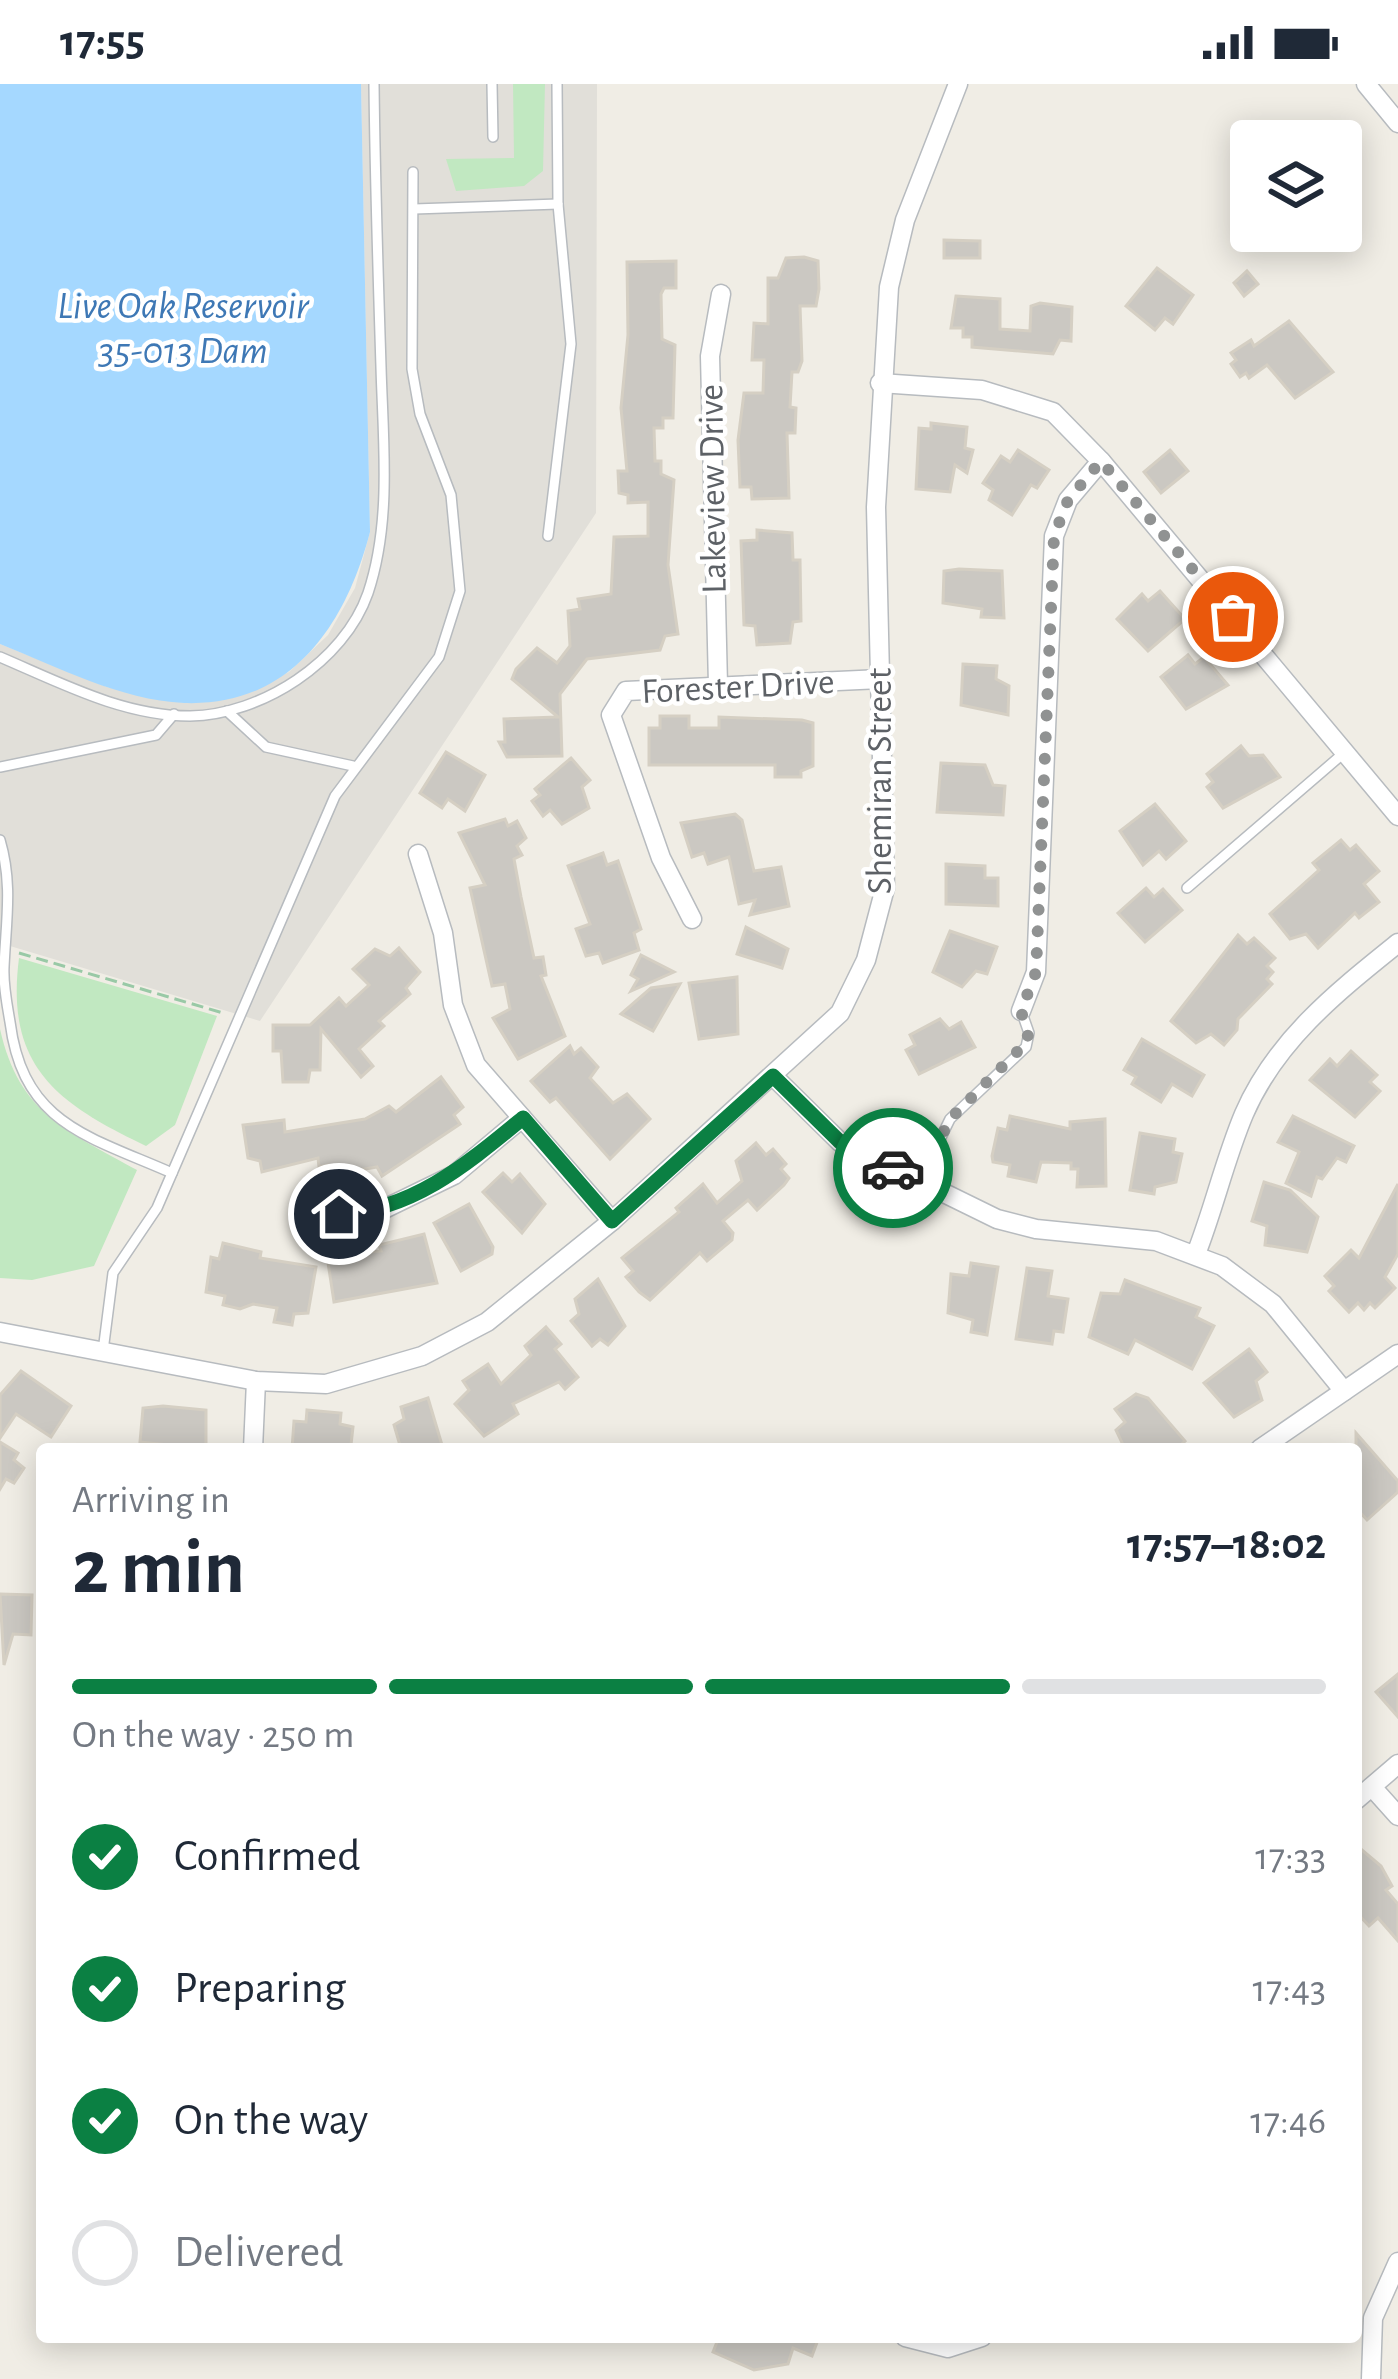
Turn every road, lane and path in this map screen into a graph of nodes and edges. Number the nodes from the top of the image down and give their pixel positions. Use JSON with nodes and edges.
{"nodes":[{"id":1,"x":374,"y":84,"type":"edge"},
{"id":2,"x":492,"y":84,"type":"edge"},
{"id":3,"x":557,"y":84,"type":"edge"},
{"id":4,"x":958,"y":84,"type":"edge"},
{"id":5,"x":1366,"y":84,"type":"edge"},
{"id":6,"x":1398,"y":123,"type":"edge"},
{"id":7,"x":493,"y":136,"type":"dead end"},
{"id":8,"x":413,"y":172,"type":"dead end"},
{"id":9,"x":558,"y":205,"type":"junction"},
{"id":10,"x":414,"y":209,"type":"junction"},
{"id":11,"x":721,"y":294,"type":"dead end"},
{"id":12,"x":880,"y":383,"type":"junction"},
{"id":13,"x":1101,"y":461,"type":"junction"},
{"id":14,"x":548,"y":536,"type":"dead end"},
{"id":15,"x":0,"y":658,"type":"edge"},
{"id":16,"x":881,"y":679,"type":"junction"},
{"id":17,"x":718,"y":685,"type":"junction"},
{"id":18,"x":227,"y":711,"type":"junction"},
{"id":19,"x":174,"y":714,"type":"junction"},
{"id":20,"x":1345,"y":752,"type":"junction"},
{"id":21,"x":352,"y":766,"type":"junction"},
{"id":22,"x":0,"y":767,"type":"edge"},
{"id":23,"x":1398,"y":816,"type":"edge"},
{"id":24,"x":0,"y":840,"type":"edge"},
{"id":25,"x":418,"y":854,"type":"dead end"},
{"id":26,"x":1187,"y":888,"type":"dead end"},
{"id":27,"x":692,"y":919,"type":"dead end"},
{"id":28,"x":1398,"y":943,"type":"edge"},
{"id":29,"x":6,"y":949,"type":"junction"},
{"id":30,"x":1021,"y":1011,"type":"joint"},
{"id":31,"x":239,"y":1018,"type":"junction"},
{"id":32,"x":773,"y":1076,"type":"junction"},
{"id":33,"x":523,"y":1118,"type":"junction"},
{"id":34,"x":172,"y":1173,"type":"junction"},
{"id":35,"x":919,"y":1182,"type":"junction"},
{"id":36,"x":299,"y":1216,"type":"dead end"},
{"id":37,"x":612,"y":1221,"type":"junction"},
{"id":38,"x":1196,"y":1254,"type":"junction"},
{"id":39,"x":0,"y":1332,"type":"edge"},
{"id":40,"x":103,"y":1352,"type":"junction"},
{"id":41,"x":1398,"y":1354,"type":"edge"},
{"id":42,"x":256,"y":1381,"type":"junction"},
{"id":43,"x":1344,"y":1391,"type":"junction"},
{"id":44,"x":253,"y":1443,"type":"edge"},
{"id":45,"x":1269,"y":1443,"type":"edge"},
{"id":46,"x":1398,"y":1764,"type":"edge"},
{"id":47,"x":1372,"y":1786,"type":"junction"},
{"id":48,"x":1362,"y":1795,"type":"edge"},
{"id":49,"x":1398,"y":1816,"type":"edge"},
{"id":50,"x":1398,"y":2262,"type":"edge"},
{"id":51,"x":928,"y":2343,"type":"edge"},
{"id":52,"x":963,"y":2343,"type":"edge"},
{"id":53,"x":1371,"y":2379,"type":"edge"}],
"edges":[{"from":1,"to":18,"type":"lane"},
{"from":2,"to":7,"type":"lane"},
{"from":3,"to":9,"type":"lane"},
{"from":4,"to":12,"type":"street","name":"Shemiran Street"},
{"from":5,"to":6,"type":"street"},
{"from":8,"to":10,"type":"lane"},
{"from":9,"to":10,"type":"lane"},
{"from":9,"to":14,"type":"lane"},
{"from":10,"to":21,"type":"lane"},
{"from":11,"to":17,"type":"street","name":"Lakeview Drive"},
{"from":12,"to":13,"type":"street"},
{"from":12,"to":16,"type":"street","name":"Shemiran Street"},
{"from":13,"to":20,"type":"street"},
{"from":13,"to":30,"type":"street"},
{"from":15,"to":19,"type":"lane"},
{"from":16,"to":17,"type":"street","name":"Forester Drive"},
{"from":16,"to":32,"type":"street","name":"Shemiran Street"},
{"from":17,"to":27,"type":"street","name":"Forester Drive"},
{"from":18,"to":19,"type":"lane"},
{"from":18,"to":21,"type":"lane"},
{"from":19,"to":22,"type":"lane"},
{"from":20,"to":23,"type":"street"},
{"from":20,"to":26,"type":"lane"},
{"from":21,"to":31,"type":"lane"},
{"from":24,"to":29,"type":"lane"},
{"from":25,"to":33,"type":"street"},
{"from":28,"to":38,"type":"street"},
{"from":29,"to":31,"type":"path"},
{"from":29,"to":34,"type":"lane"},
{"from":30,"to":35,"type":"lane"},
{"from":31,"to":34,"type":"lane"},
{"from":32,"to":35,"type":"street"},
{"from":32,"to":37,"type":"street","name":"Shemiran Street"},
{"from":33,"to":36,"type":"street"},
{"from":33,"to":37,"type":"street"},
{"from":34,"to":40,"type":"lane"},
{"from":35,"to":38,"type":"street"},
{"from":37,"to":42,"type":"street","name":"Shemiran Street"},
{"from":38,"to":43,"type":"street"},
{"from":39,"to":40,"type":"street","name":"Shemiran Street"},
{"from":40,"to":42,"type":"street","name":"Shemiran Street"},
{"from":41,"to":43,"type":"street"},
{"from":42,"to":44,"type":"street"},
{"from":43,"to":45,"type":"street"},
{"from":46,"to":47,"type":"street"},
{"from":47,"to":48,"type":"street"},
{"from":47,"to":49,"type":"street"},
{"from":50,"to":53,"type":"street"},
{"from":51,"to":52,"type":"street"}]}
